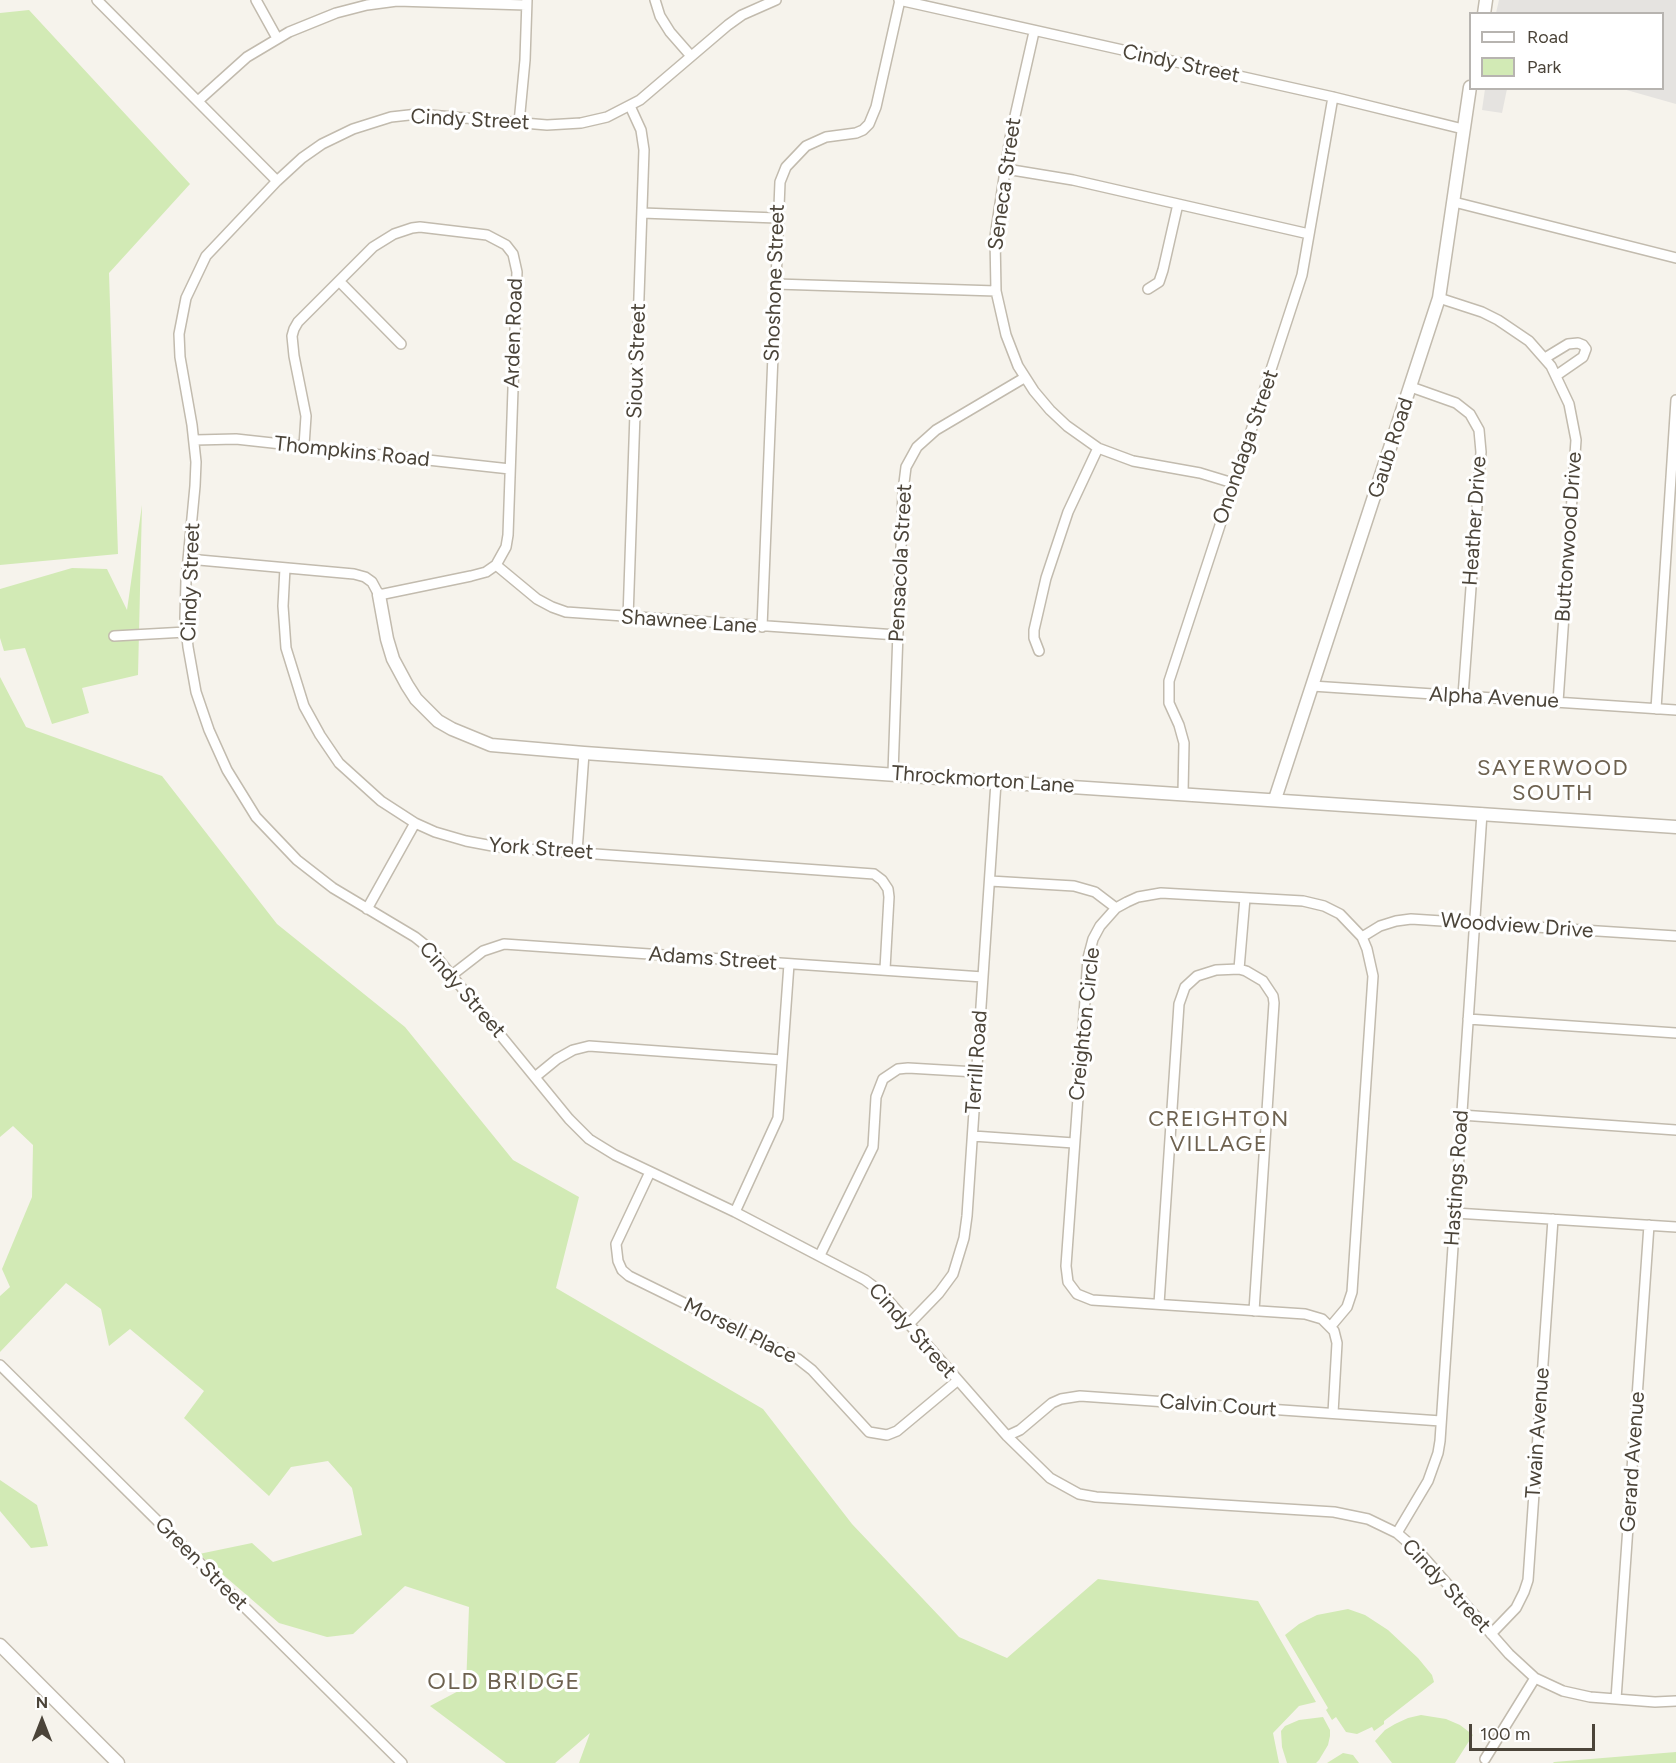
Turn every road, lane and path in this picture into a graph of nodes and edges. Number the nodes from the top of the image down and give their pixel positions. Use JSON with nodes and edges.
{"nodes":[{"id":1,"x":97,"y":0,"type":"edge"},
{"id":2,"x":256,"y":0,"type":"edge"},
{"id":3,"x":655,"y":0,"type":"edge"},
{"id":4,"x":776,"y":0,"type":"edge"},
{"id":5,"x":899,"y":0,"type":"edge"},
{"id":6,"x":526,"y":2,"type":"edge"},
{"id":7,"x":366,"y":3,"type":"edge"},
{"id":8,"x":1034,"y":32,"type":"junction"},
{"id":9,"x":277,"y":38,"type":"junction"},
{"id":10,"x":691,"y":56,"type":"junction"},
{"id":11,"x":1470,"y":90,"type":"edge"},
{"id":12,"x":1333,"y":97,"type":"junction"},
{"id":13,"x":198,"y":101,"type":"junction"},
{"id":14,"x":630,"y":106,"type":"junction"},
{"id":15,"x":519,"y":123,"type":"junction"},
{"id":16,"x":1463,"y":129,"type":"junction"},
{"id":17,"x":1006,"y":169,"type":"junction"},
{"id":18,"x":277,"y":181,"type":"junction"},
{"id":19,"x":1454,"y":202,"type":"junction"},
{"id":20,"x":1178,"y":204,"type":"junction"},
{"id":21,"x":642,"y":213,"type":"junction"},
{"id":22,"x":777,"y":218,"type":"junction"},
{"id":23,"x":1309,"y":234,"type":"junction"},
{"id":24,"x":1676,"y":258,"type":"edge"},
{"id":25,"x":339,"y":281,"type":"junction"},
{"id":26,"x":776,"y":284,"type":"junction"},
{"id":27,"x":1148,"y":289,"type":"dead end"},
{"id":28,"x":996,"y":291,"type":"junction"},
{"id":29,"x":1439,"y":298,"type":"junction"},
{"id":30,"x":401,"y":344,"type":"dead end"},
{"id":31,"x":1545,"y":358,"type":"junction"},
{"id":32,"x":1557,"y":375,"type":"junction"},
{"id":33,"x":1024,"y":378,"type":"junction"},
{"id":34,"x":1411,"y":387,"type":"junction"},
{"id":35,"x":1676,"y":400,"type":"edge"},
{"id":36,"x":195,"y":440,"type":"junction"},
{"id":37,"x":303,"y":446,"type":"junction"},
{"id":38,"x":1098,"y":448,"type":"junction"},
{"id":39,"x":510,"y":469,"type":"junction"},
{"id":40,"x":1233,"y":483,"type":"junction"},
{"id":41,"x":188,"y":559,"type":"junction"},
{"id":42,"x":496,"y":565,"type":"junction"},
{"id":43,"x":285,"y":568,"type":"junction"},
{"id":44,"x":379,"y":595,"type":"junction"},
{"id":45,"x":628,"y":618,"type":"junction"},
{"id":46,"x":762,"y":627,"type":"junction"},
{"id":47,"x":186,"y":633,"type":"junction"},
{"id":48,"x":897,"y":635,"type":"junction"},
{"id":49,"x":114,"y":636,"type":"dead end"},
{"id":50,"x":1039,"y":651,"type":"dead end"},
{"id":51,"x":1312,"y":686,"type":"junction"},
{"id":52,"x":1463,"y":696,"type":"junction"},
{"id":53,"x":1558,"y":702,"type":"junction"},
{"id":54,"x":1656,"y":709,"type":"junction"},
{"id":55,"x":1676,"y":710,"type":"edge"},
{"id":56,"x":584,"y":753,"type":"junction"},
{"id":57,"x":893,"y":773,"type":"junction"},
{"id":58,"x":996,"y":782,"type":"junction"},
{"id":59,"x":1183,"y":793,"type":"junction"},
{"id":60,"x":1275,"y":799,"type":"junction"},
{"id":61,"x":1482,"y":813,"type":"junction"},
{"id":62,"x":415,"y":823,"type":"junction"},
{"id":63,"x":1676,"y":827,"type":"edge"},
{"id":64,"x":577,"y":852,"type":"junction"},
{"id":65,"x":990,"y":881,"type":"junction"},
{"id":66,"x":1245,"y":898,"type":"junction"},
{"id":67,"x":1116,"y":908,"type":"junction"},
{"id":68,"x":367,"y":909,"type":"junction"},
{"id":69,"x":1475,"y":923,"type":"junction"},
{"id":70,"x":1676,"y":936,"type":"edge"},
{"id":71,"x":1362,"y":937,"type":"junction"},
{"id":72,"x":789,"y":964,"type":"junction"},
{"id":73,"x":885,"y":969,"type":"junction"},
{"id":74,"x":1239,"y":969,"type":"junction"},
{"id":75,"x":452,"y":975,"type":"junction"},
{"id":76,"x":982,"y":977,"type":"junction"},
{"id":77,"x":1468,"y":1019,"type":"junction"},
{"id":78,"x":1676,"y":1033,"type":"edge"},
{"id":79,"x":782,"y":1060,"type":"junction"},
{"id":80,"x":976,"y":1072,"type":"junction"},
{"id":81,"x":535,"y":1077,"type":"junction"},
{"id":82,"x":1461,"y":1115,"type":"junction"},
{"id":83,"x":1676,"y":1130,"type":"edge"},
{"id":84,"x":973,"y":1136,"type":"junction"},
{"id":85,"x":1074,"y":1143,"type":"junction"},
{"id":86,"x":650,"y":1172,"type":"junction"},
{"id":87,"x":735,"y":1212,"type":"junction"},
{"id":88,"x":1455,"y":1213,"type":"junction"},
{"id":89,"x":1553,"y":1219,"type":"junction"},
{"id":90,"x":1649,"y":1225,"type":"junction"},
{"id":91,"x":1676,"y":1227,"type":"edge"},
{"id":92,"x":820,"y":1255,"type":"junction"},
{"id":93,"x":1159,"y":1304,"type":"junction"},
{"id":94,"x":1254,"y":1311,"type":"junction"},
{"id":95,"x":909,"y":1323,"type":"junction"},
{"id":96,"x":1330,"y":1326,"type":"junction"},
{"id":97,"x":0,"y":1365,"type":"edge"},
{"id":98,"x":957,"y":1381,"type":"junction"},
{"id":99,"x":1333,"y":1413,"type":"junction"},
{"id":100,"x":1441,"y":1421,"type":"junction"},
{"id":101,"x":1007,"y":1436,"type":"junction"},
{"id":102,"x":1397,"y":1533,"type":"junction"},
{"id":103,"x":1491,"y":1634,"type":"junction"},
{"id":104,"x":0,"y":1645,"type":"edge"},
{"id":105,"x":1535,"y":1678,"type":"junction"},
{"id":106,"x":1616,"y":1699,"type":"junction"},
{"id":107,"x":1676,"y":1701,"type":"edge"},
{"id":108,"x":1485,"y":1759,"type":"dead end"},
{"id":109,"x":118,"y":1763,"type":"edge"},
{"id":110,"x":402,"y":1763,"type":"edge"}],
"edges":[{"from":1,"to":13,"type":"street"},
{"from":2,"to":9,"type":"street"},
{"from":3,"to":10,"type":"street"},
{"from":4,"to":10,"type":"street","name":"Cindy Street"},
{"from":5,"to":8,"type":"street","name":"Cindy Street"},
{"from":5,"to":22,"type":"street","name":"Shoshone Street"},
{"from":6,"to":7,"type":"street"},
{"from":6,"to":15,"type":"street"},
{"from":7,"to":9,"type":"street"},
{"from":8,"to":12,"type":"street","name":"Cindy Street"},
{"from":8,"to":17,"type":"street","name":"Seneca Street"},
{"from":9,"to":13,"type":"street"},
{"from":10,"to":14,"type":"street","name":"Cindy Street"},
{"from":11,"to":16,"type":"street","name":"Gaub Road"},
{"from":12,"to":16,"type":"street","name":"Cindy Street"},
{"from":12,"to":23,"type":"street","name":"Onondaga Street"},
{"from":13,"to":18,"type":"street"},
{"from":14,"to":15,"type":"street","name":"Cindy Street"},
{"from":14,"to":21,"type":"street","name":"Sioux Street"},
{"from":15,"to":18,"type":"street","name":"Cindy Street"},
{"from":16,"to":19,"type":"street","name":"Gaub Road"},
{"from":17,"to":20,"type":"street"},
{"from":17,"to":28,"type":"street","name":"Seneca Street"},
{"from":18,"to":36,"type":"street","name":"Cindy Street"},
{"from":19,"to":24,"type":"street"},
{"from":19,"to":29,"type":"street","name":"Gaub Road"},
{"from":20,"to":23,"type":"street"},
{"from":20,"to":27,"type":"street"},
{"from":21,"to":22,"type":"street"},
{"from":21,"to":45,"type":"street","name":"Sioux Street"},
{"from":22,"to":26,"type":"street","name":"Shoshone Street"},
{"from":23,"to":40,"type":"street","name":"Onondaga Street"},
{"from":25,"to":30,"type":"street"},
{"from":25,"to":37,"type":"street","name":"Arden Road"},
{"from":25,"to":39,"type":"street","name":"Arden Road"},
{"from":26,"to":28,"type":"street"},
{"from":26,"to":46,"type":"street","name":"Shoshone Street"},
{"from":28,"to":33,"type":"street","name":"Seneca Street"},
{"from":29,"to":31,"type":"street","name":"Buttonwood Drive"},
{"from":29,"to":34,"type":"street","name":"Gaub Road"},
{"from":31,"to":32,"type":"street","name":"Buttonwood Drive"},
{"from":31,"to":32,"type":"street"},
{"from":32,"to":53,"type":"street","name":"Buttonwood Drive"},
{"from":33,"to":38,"type":"street","name":"Seneca Street"},
{"from":33,"to":48,"type":"street","name":"Pensacola Street"},
{"from":34,"to":51,"type":"street","name":"Gaub Road"},
{"from":34,"to":52,"type":"street","name":"Heather Drive"},
{"from":35,"to":54,"type":"street"},
{"from":36,"to":37,"type":"street","name":"Thompkins Road"},
{"from":36,"to":41,"type":"street","name":"Cindy Street"},
{"from":37,"to":39,"type":"street","name":"Thompkins Road"},
{"from":38,"to":40,"type":"street","name":"Seneca Street"},
{"from":38,"to":50,"type":"street"},
{"from":39,"to":42,"type":"street","name":"Arden Road"},
{"from":40,"to":59,"type":"street","name":"Onondaga Street"},
{"from":41,"to":43,"type":"street"},
{"from":41,"to":47,"type":"street","name":"Cindy Street"},
{"from":42,"to":44,"type":"street"},
{"from":42,"to":45,"type":"street","name":"Shawnee Lane"},
{"from":43,"to":44,"type":"street"},
{"from":43,"to":62,"type":"street","name":"York Street"},
{"from":44,"to":56,"type":"street","name":"Throckmorton Lane"},
{"from":45,"to":46,"type":"street","name":"Shawnee Lane"},
{"from":46,"to":48,"type":"street","name":"Shawnee Lane"},
{"from":47,"to":49,"type":"street"},
{"from":47,"to":68,"type":"street","name":"Cindy Street"},
{"from":48,"to":57,"type":"street","name":"Pensacola Street"},
{"from":51,"to":52,"type":"street","name":"Alpha Avenue"},
{"from":51,"to":60,"type":"street","name":"Gaub Road"},
{"from":52,"to":53,"type":"street","name":"Alpha Avenue"},
{"from":53,"to":54,"type":"street","name":"Alpha Avenue"},
{"from":54,"to":55,"type":"street","name":"Alpha Avenue"},
{"from":56,"to":57,"type":"street","name":"Throckmorton Lane"},
{"from":56,"to":64,"type":"street"},
{"from":57,"to":58,"type":"street","name":"Throckmorton Lane"},
{"from":58,"to":59,"type":"street","name":"Throckmorton Lane"},
{"from":58,"to":65,"type":"street","name":"Terrill Road"},
{"from":59,"to":60,"type":"street","name":"Throckmorton Lane"},
{"from":60,"to":61,"type":"street","name":"Throckmorton Lane"},
{"from":61,"to":63,"type":"street","name":"Throckmorton Lane"},
{"from":61,"to":69,"type":"street","name":"Hastings Road"},
{"from":62,"to":64,"type":"street","name":"York Street"},
{"from":62,"to":68,"type":"street"},
{"from":64,"to":73,"type":"street","name":"York Street"},
{"from":65,"to":67,"type":"street"},
{"from":65,"to":76,"type":"street","name":"Terrill Road"},
{"from":66,"to":67,"type":"street","name":"Creighton Circle"},
{"from":66,"to":71,"type":"street","name":"Creighton Circle"},
{"from":66,"to":74,"type":"street"},
{"from":67,"to":85,"type":"street","name":"Creighton Circle"},
{"from":68,"to":75,"type":"street","name":"Cindy Street"},
{"from":69,"to":70,"type":"street","name":"Woodview Drive"},
{"from":69,"to":71,"type":"street","name":"Woodview Drive"},
{"from":69,"to":77,"type":"street","name":"Hastings Road"},
{"from":71,"to":96,"type":"street","name":"Creighton Circle"},
{"from":72,"to":73,"type":"street","name":"Adams Street"},
{"from":72,"to":75,"type":"street","name":"Adams Street"},
{"from":72,"to":79,"type":"street"},
{"from":73,"to":76,"type":"street","name":"Adams Street"},
{"from":74,"to":93,"type":"street"},
{"from":74,"to":94,"type":"street"},
{"from":75,"to":81,"type":"street","name":"Cindy Street"},
{"from":76,"to":80,"type":"street","name":"Terrill Road"},
{"from":77,"to":78,"type":"street"},
{"from":77,"to":82,"type":"street","name":"Hastings Road"},
{"from":79,"to":81,"type":"street"},
{"from":79,"to":87,"type":"street"},
{"from":80,"to":84,"type":"street","name":"Terrill Road"},
{"from":80,"to":92,"type":"street"},
{"from":81,"to":86,"type":"street","name":"Cindy Street"},
{"from":82,"to":83,"type":"street"},
{"from":82,"to":88,"type":"street","name":"Hastings Road"},
{"from":84,"to":85,"type":"street"},
{"from":84,"to":95,"type":"street","name":"Terrill Road"},
{"from":85,"to":93,"type":"street","name":"Creighton Circle"},
{"from":86,"to":87,"type":"street","name":"Cindy Street"},
{"from":86,"to":98,"type":"street","name":"Morsell Place"},
{"from":87,"to":92,"type":"street","name":"Cindy Street"},
{"from":88,"to":89,"type":"street"},
{"from":88,"to":100,"type":"street","name":"Hastings Road"},
{"from":89,"to":90,"type":"street"},
{"from":89,"to":103,"type":"street","name":"Twain Avenue"},
{"from":90,"to":91,"type":"street"},
{"from":90,"to":106,"type":"street","name":"Gerard Avenue"},
{"from":92,"to":95,"type":"street","name":"Cindy Street"},
{"from":93,"to":94,"type":"street","name":"Creighton Circle"},
{"from":94,"to":96,"type":"street","name":"Creighton Circle"},
{"from":95,"to":98,"type":"street","name":"Cindy Street"},
{"from":96,"to":99,"type":"street"},
{"from":97,"to":110,"type":"street","name":"Green Street"},
{"from":98,"to":101,"type":"street","name":"Cindy Street"},
{"from":99,"to":100,"type":"street","name":"Calvin Court"},
{"from":99,"to":101,"type":"street","name":"Calvin Court"},
{"from":100,"to":102,"type":"street","name":"Hastings Road"},
{"from":101,"to":102,"type":"street","name":"Cindy Street"},
{"from":102,"to":103,"type":"street","name":"Cindy Street"},
{"from":103,"to":105,"type":"street","name":"Cindy Street"},
{"from":104,"to":109,"type":"street"},
{"from":105,"to":106,"type":"street","name":"Cindy Street"},
{"from":105,"to":108,"type":"street"},
{"from":106,"to":107,"type":"street","name":"Cindy Street"}]}
